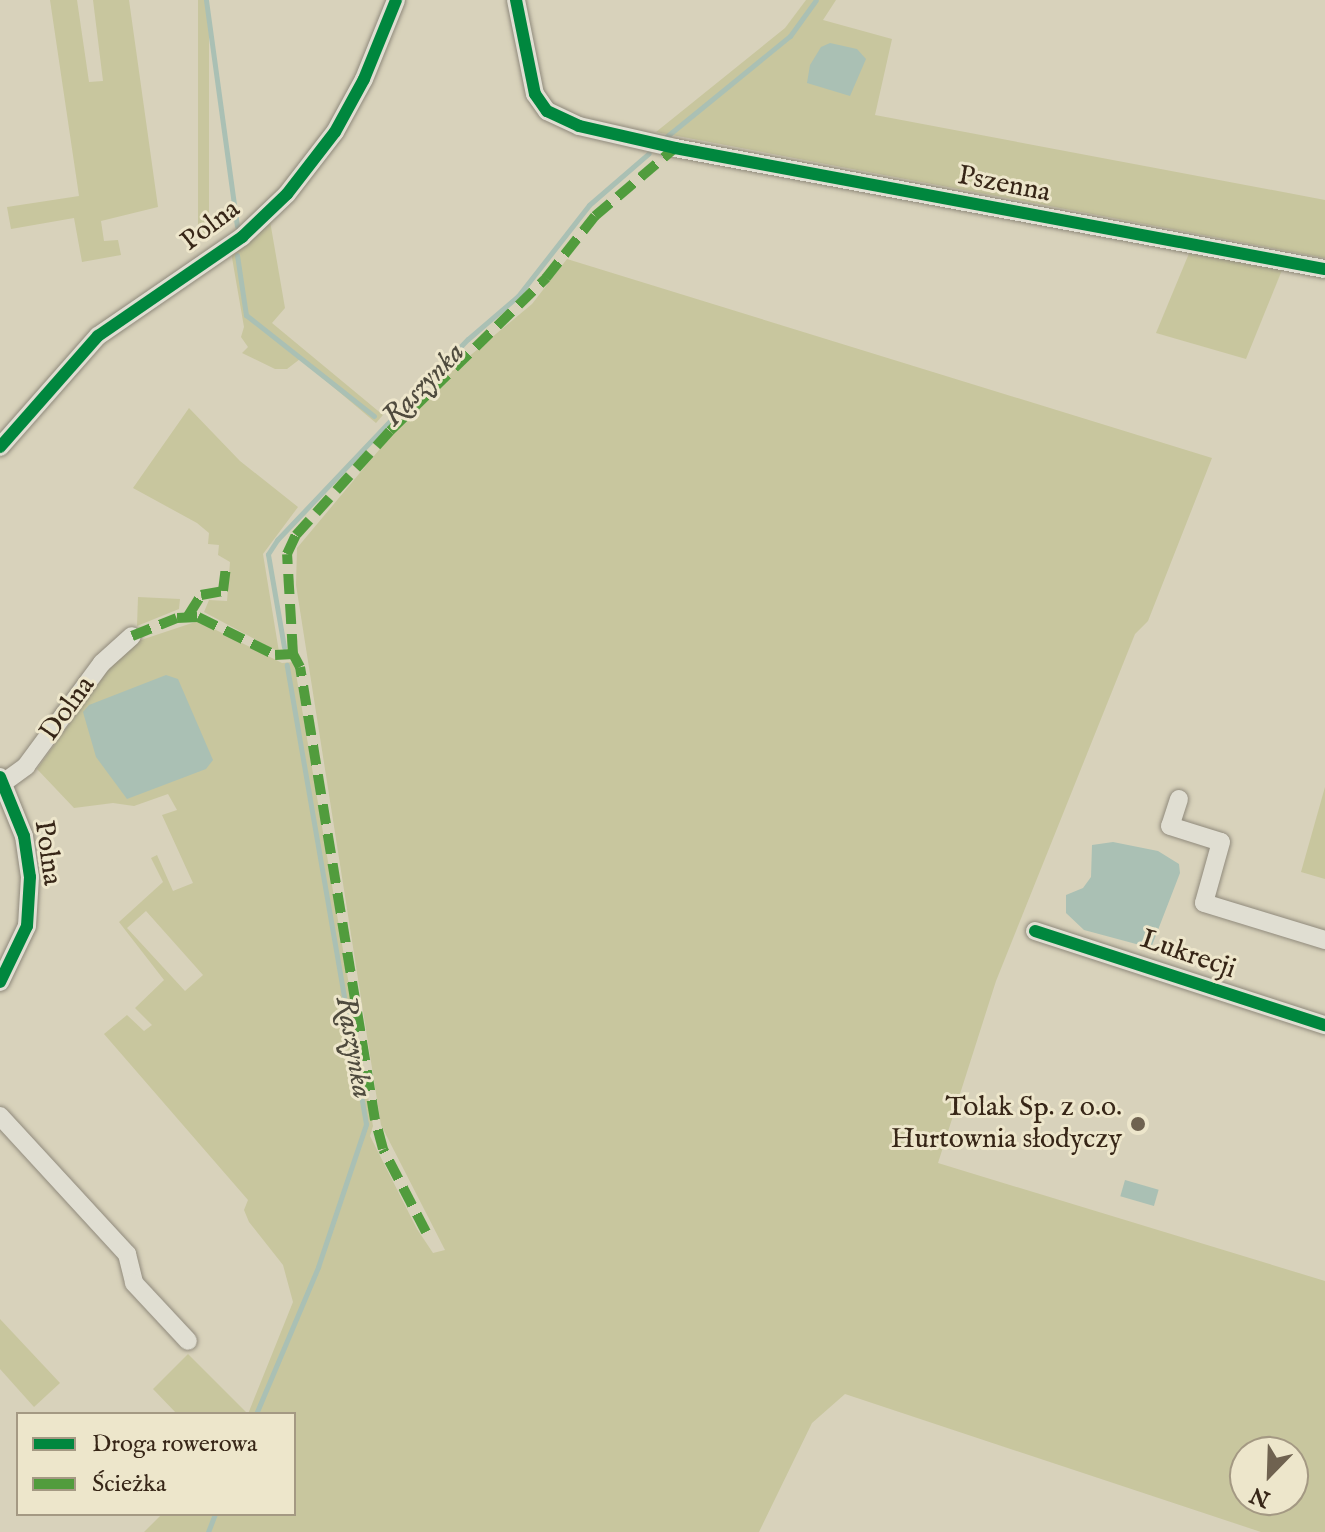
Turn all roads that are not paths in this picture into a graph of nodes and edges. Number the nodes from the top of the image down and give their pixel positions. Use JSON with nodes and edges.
{"nodes":[{"id":1,"x":396,"y":0,"type":"edge"},
{"id":2,"x":516,"y":0,"type":"edge"},
{"id":3,"x":1325,"y":269,"type":"edge"},
{"id":4,"x":0,"y":447,"type":"edge"},
{"id":5,"x":132,"y":636,"type":"dead end"},
{"id":6,"x":2,"y":780,"type":"edge"},
{"id":7,"x":1179,"y":799,"type":"dead end"},
{"id":8,"x":1035,"y":931,"type":"dead end"},
{"id":9,"x":1325,"y":940,"type":"edge"},
{"id":10,"x":0,"y":982,"type":"edge"},
{"id":11,"x":1325,"y":1025,"type":"edge"},
{"id":12,"x":0,"y":1116,"type":"edge"},
{"id":13,"x":188,"y":1341,"type":"dead end"}],
"edges":[{"from":1,"to":4,"type":"street","name":"Polna"},
{"from":2,"to":3,"type":"street","name":"Pszenna"},
{"from":5,"to":6,"type":"street","name":"Dolna"},
{"from":6,"to":10,"type":"street","name":"Polna"},
{"from":7,"to":9,"type":"street"},
{"from":8,"to":11,"type":"street","name":"Lukrecji"},
{"from":12,"to":13,"type":"street"}]}
